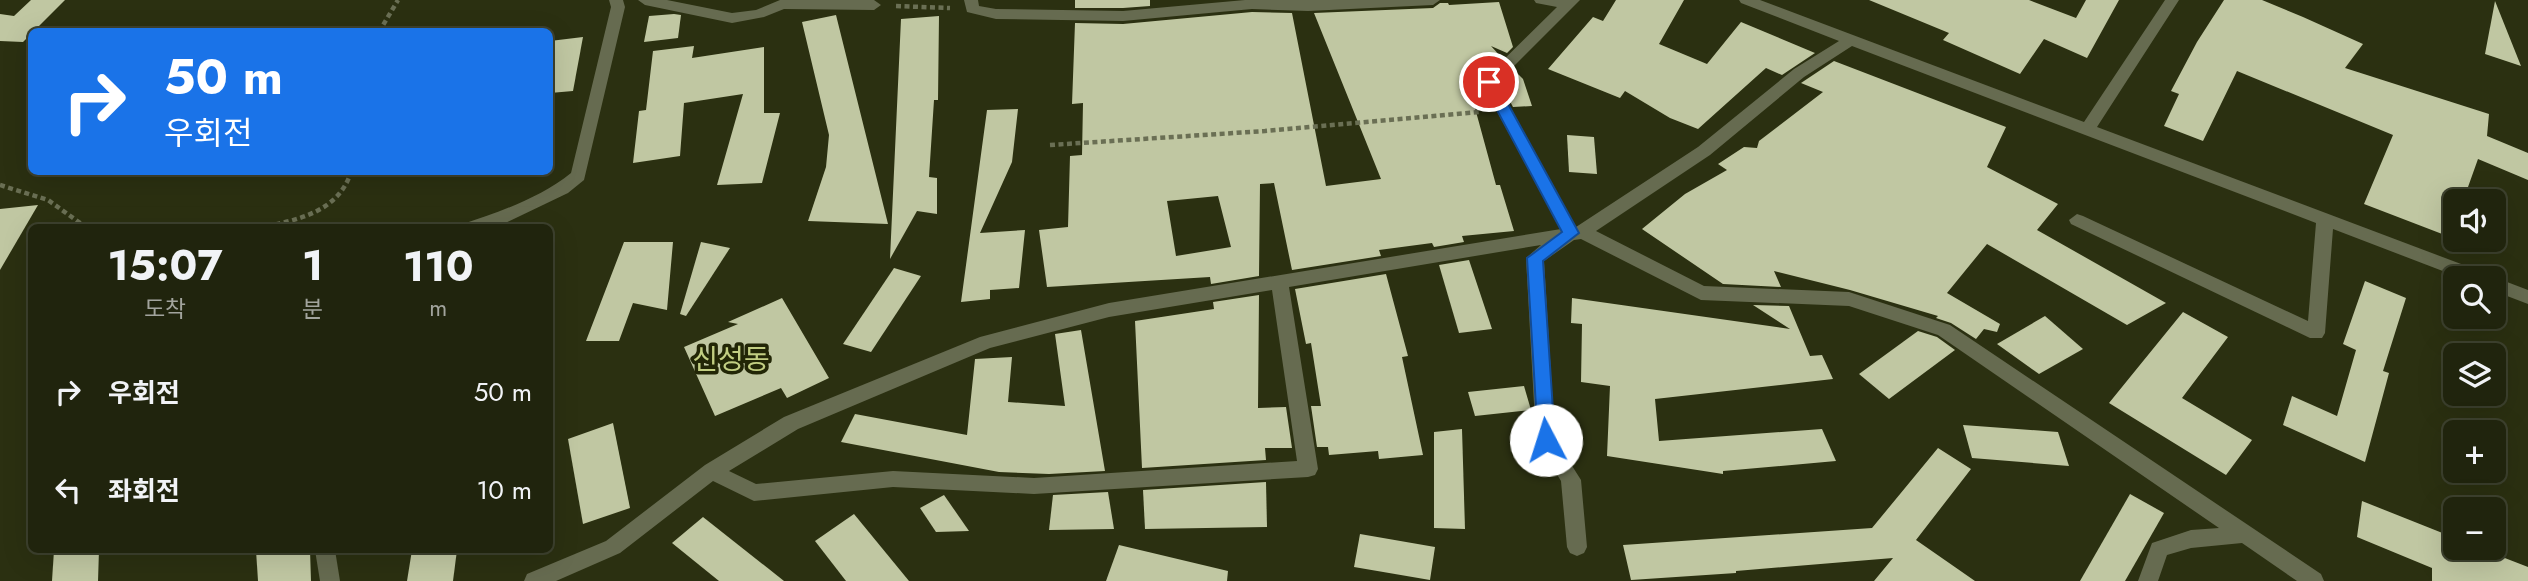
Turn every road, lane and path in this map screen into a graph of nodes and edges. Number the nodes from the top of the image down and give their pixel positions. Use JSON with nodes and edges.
{"nodes":[{"id":1,"x":398,"y":0,"type":"edge"},
{"id":2,"x":616,"y":0,"type":"edge"},
{"id":3,"x":645,"y":0,"type":"edge"},
{"id":4,"x":1433,"y":0,"type":"edge"},
{"id":5,"x":1541,"y":0,"type":"edge"},
{"id":6,"x":1746,"y":0,"type":"edge"},
{"id":7,"x":2172,"y":0,"type":"edge"},
{"id":8,"x":1571,"y":2,"type":"edge"},
{"id":9,"x":971,"y":4,"type":"edge"},
{"id":10,"x":874,"y":5,"type":"joint"},
{"id":11,"x":381,"y":28,"type":"edge"},
{"id":12,"x":1852,"y":39,"type":"junction"},
{"id":13,"x":1503,"y":110,"type":"junction"},
{"id":14,"x":2088,"y":128,"type":"junction"},
{"id":15,"x":1050,"y":145,"type":"dead end"},
{"id":16,"x":350,"y":175,"type":"edge"},
{"id":17,"x":0,"y":185,"type":"edge"},
{"id":18,"x":2325,"y":219,"type":"junction"},
{"id":19,"x":2077,"y":220,"type":"dead end"},
{"id":20,"x":81,"y":224,"type":"edge"},
{"id":21,"x":273,"y":224,"type":"edge"},
{"id":22,"x":486,"y":224,"type":"edge"},
{"id":23,"x":1577,"y":233,"type":"junction"},
{"id":24,"x":2448,"y":266,"type":"edge"},
{"id":25,"x":1280,"y":283,"type":"junction"},
{"id":26,"x":2506,"y":289,"type":"edge"},
{"id":27,"x":2528,"y":297,"type":"edge"},
{"id":28,"x":712,"y":471,"type":"junction"},
{"id":29,"x":2244,"y":534,"type":"junction"},
{"id":30,"x":1577,"y":547,"type":"dead end"},
{"id":31,"x":325,"y":553,"type":"edge"},
{"id":32,"x":330,"y":581,"type":"edge"},
{"id":33,"x":534,"y":581,"type":"edge"},
{"id":34,"x":2148,"y":581,"type":"edge"},
{"id":35,"x":2314,"y":581,"type":"edge"}],
"edges":[{"from":1,"to":11,"type":"path"},
{"from":2,"to":22,"type":"street"},
{"from":3,"to":10,"type":"street"},
{"from":4,"to":9,"type":"street"},
{"from":5,"to":8,"type":"street"},
{"from":6,"to":12,"type":"street"},
{"from":7,"to":14,"type":"street"},
{"from":8,"to":13,"type":"street"},
{"from":9,"to":10,"type":"path"},
{"from":12,"to":14,"type":"street"},
{"from":12,"to":23,"type":"street"},
{"from":13,"to":15,"type":"path"},
{"from":13,"to":23,"type":"street"},
{"from":14,"to":18,"type":"street"},
{"from":16,"to":21,"type":"path"},
{"from":17,"to":20,"type":"path"},
{"from":18,"to":19,"type":"street"},
{"from":18,"to":24,"type":"street"},
{"from":23,"to":25,"type":"street"},
{"from":23,"to":29,"type":"street"},
{"from":23,"to":30,"type":"street"},
{"from":25,"to":28,"type":"street"},
{"from":25,"to":28,"type":"street"},
{"from":26,"to":27,"type":"street"},
{"from":28,"to":33,"type":"street"},
{"from":29,"to":34,"type":"street"},
{"from":29,"to":35,"type":"street"},
{"from":31,"to":32,"type":"street"}]}
